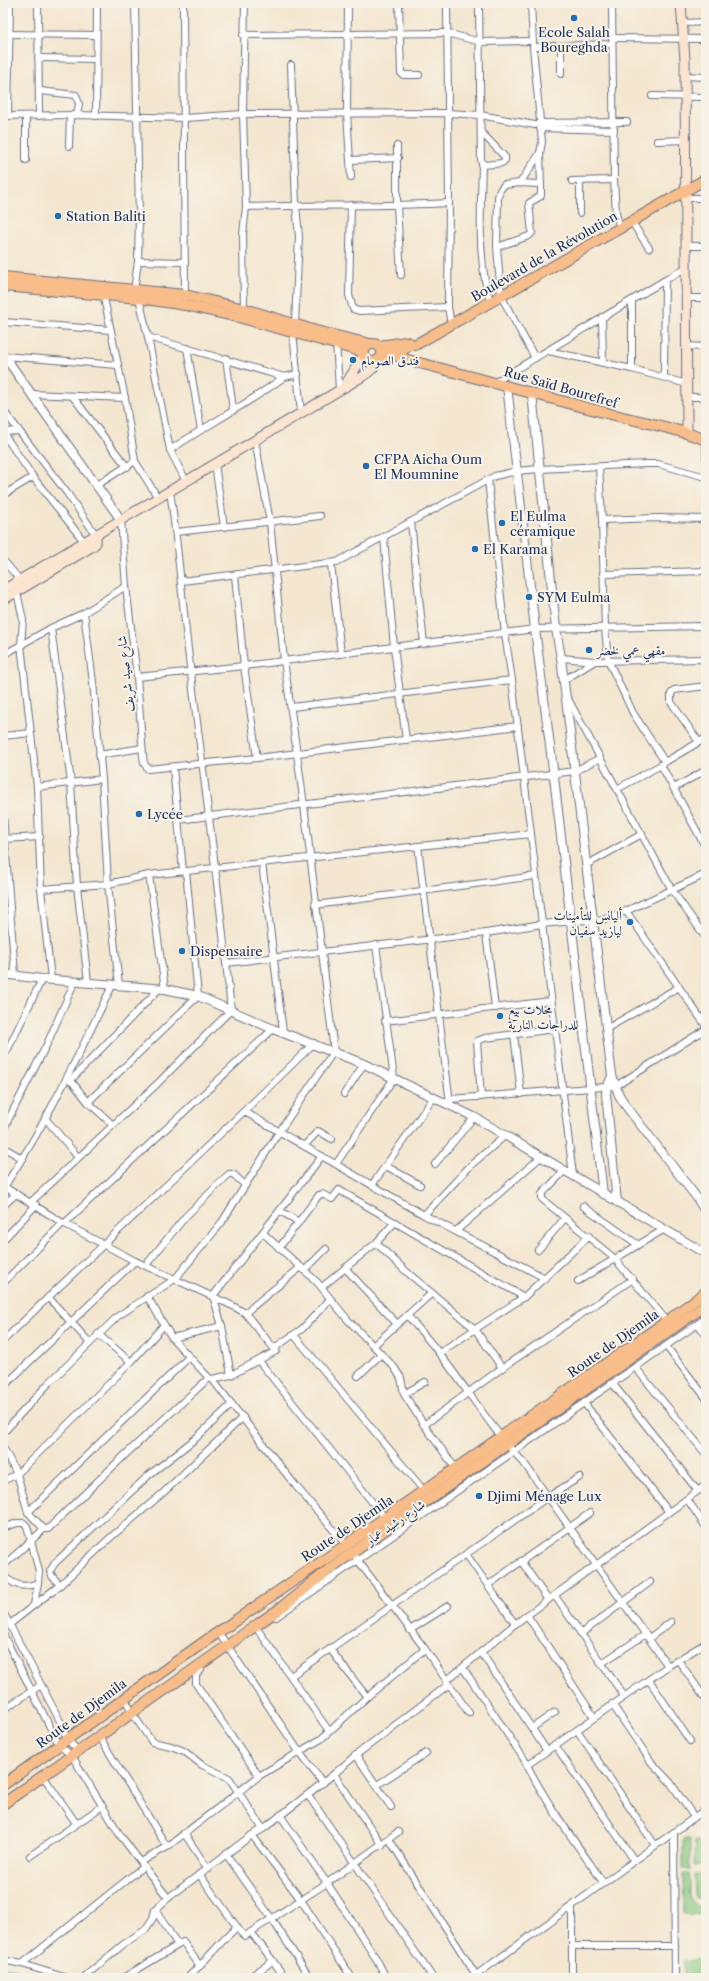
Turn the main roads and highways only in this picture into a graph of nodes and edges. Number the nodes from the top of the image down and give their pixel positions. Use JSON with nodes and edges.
{"nodes":[{"id":1,"x":681,"y":3,"type":"edge"},
{"id":2,"x":706,"y":179,"type":"edge"},
{"id":3,"x":686,"y":195,"type":"junction"},
{"id":4,"x":3,"y":277,"type":"edge"},
{"id":5,"x":3,"y":286,"type":"edge"},
{"id":6,"x":102,"y":291,"type":"junction"},
{"id":7,"x":415,"y":345,"type":"junction"},
{"id":8,"x":376,"y":348,"type":"junction"},
{"id":9,"x":395,"y":355,"type":"junction"},
{"id":10,"x":378,"y":360,"type":"junction"},
{"id":11,"x":342,"y":387,"type":"junction"},
{"id":12,"x":687,"y":432,"type":"junction"},
{"id":13,"x":706,"y":440,"type":"edge"},
{"id":14,"x":87,"y":545,"type":"junction"},
{"id":15,"x":3,"y":590,"type":"edge"},
{"id":16,"x":3,"y":600,"type":"edge"},
{"id":17,"x":706,"y":1292,"type":"edge"},
{"id":18,"x":706,"y":1305,"type":"edge"},
{"id":19,"x":504,"y":1440,"type":"junction"},
{"id":20,"x":428,"y":1494,"type":"junction"},
{"id":21,"x":3,"y":1785,"type":"edge"},
{"id":22,"x":3,"y":1804,"type":"edge"}],
"edges":[{"from":1,"to":3,"type":"main road"},
{"from":2,"to":3,"type":"main road","name":"Boulevard de la Révolution"},
{"from":3,"to":7,"type":"main road","name":"Boulevard de la Révolution"},
{"from":3,"to":12,"type":"main road"},
{"from":4,"to":6,"type":"main road"},
{"from":5,"to":6,"type":"main road"},
{"from":6,"to":8,"type":"main road"},
{"from":7,"to":8,"type":"main road"},
{"from":7,"to":9,"type":"main road","name":"Boulevard de la Révolution"},
{"from":8,"to":9,"type":"main road"},
{"from":8,"to":10,"type":"main road"},
{"from":8,"to":10,"type":"main road"},
{"from":8,"to":11,"type":"main road"},
{"from":9,"to":10,"type":"main road","name":"Boulevard de la Révolution"},
{"from":9,"to":12,"type":"main road","name":"Rue Saïd Bourefref"},
{"from":10,"to":11,"type":"main road"},
{"from":11,"to":14,"type":"main road"},
{"from":12,"to":13,"type":"main road","name":"Rue Saïd Bourefref"},
{"from":14,"to":15,"type":"main road"},
{"from":14,"to":16,"type":"main road"},
{"from":17,"to":19,"type":"main road","name":"Route de Djemila"},
{"from":18,"to":19,"type":"main road"},
{"from":19,"to":20,"type":"main road"},
{"from":19,"to":20,"type":"main road","name":"Route de Djemila"},
{"from":20,"to":21,"type":"main road","name":"Route de Djemila"},
{"from":20,"to":22,"type":"main road"}]}
